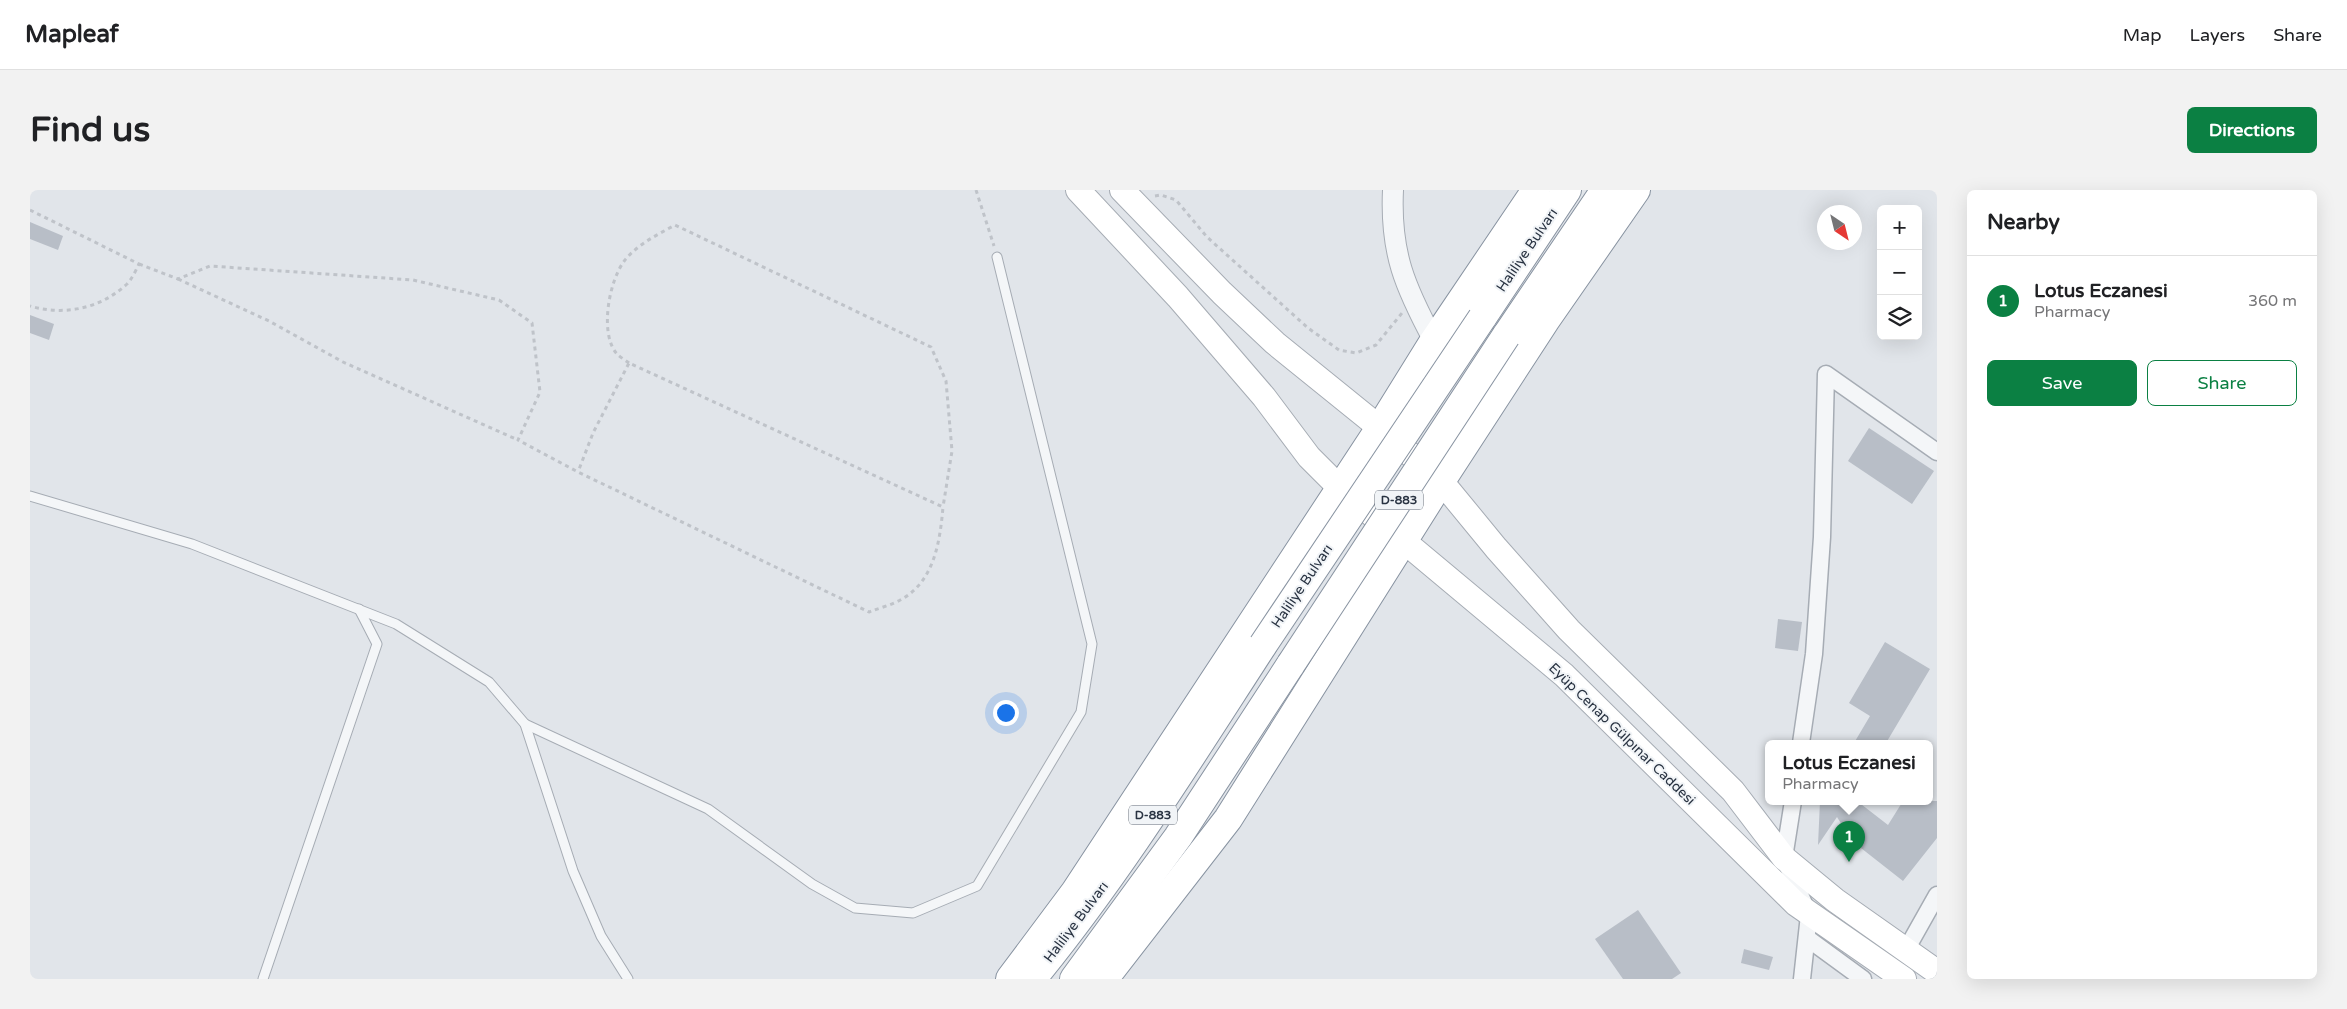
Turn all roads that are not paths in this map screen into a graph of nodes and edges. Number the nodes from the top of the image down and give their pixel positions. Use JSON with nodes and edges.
{"nodes":[{"id":1,"x":1078,"y":190,"type":"edge"},
{"id":2,"x":1393,"y":190,"type":"edge"},
{"id":3,"x":1536,"y":190,"type":"edge"},
{"id":4,"x":1567,"y":190,"type":"edge"},
{"id":5,"x":1605,"y":190,"type":"edge"},
{"id":6,"x":1636,"y":190,"type":"edge"},
{"id":7,"x":1127,"y":195,"type":"edge"},
{"id":8,"x":997,"y":257,"type":"road end"},
{"id":9,"x":1434,"y":341,"type":"junction"},
{"id":10,"x":1380,"y":428,"type":"junction"},
{"id":11,"x":1937,"y":452,"type":"edge"},
{"id":12,"x":1441,"y":481,"type":"junction"},
{"id":13,"x":1339,"y":487,"type":"junction"},
{"id":14,"x":30,"y":496,"type":"edge"},
{"id":15,"x":1404,"y":543,"type":"junction"},
{"id":16,"x":359,"y":609,"type":"junction"},
{"id":17,"x":525,"y":724,"type":"junction"},
{"id":18,"x":1801,"y":740,"type":"edge"},
{"id":19,"x":1791,"y":805,"type":"edge"},
{"id":20,"x":1784,"y":858,"type":"junction"},
{"id":21,"x":1937,"y":895,"type":"edge"},
{"id":22,"x":1808,"y":926,"type":"junction"},
{"id":23,"x":1906,"y":950,"type":"junction"},
{"id":24,"x":1937,"y":972,"type":"edge"},
{"id":25,"x":263,"y":979,"type":"edge"},
{"id":26,"x":628,"y":979,"type":"edge"},
{"id":27,"x":1010,"y":979,"type":"edge"},
{"id":28,"x":1032,"y":979,"type":"edge"},
{"id":29,"x":1074,"y":979,"type":"edge"},
{"id":30,"x":1104,"y":979,"type":"edge"},
{"id":31,"x":1802,"y":979,"type":"edge"},
{"id":32,"x":1863,"y":979,"type":"edge"},
{"id":33,"x":1904,"y":979,"type":"edge"}],
"edges":[{"from":1,"to":13,"type":"main road","name":"Eyüp Cenap Gülpınar Caddesi"},
{"from":2,"to":9,"type":"street"},
{"from":3,"to":9,"type":"highway"},
{"from":4,"to":28,"type":"highway","name":"Haliliye Bulvarı","number":"D-883","bridge":true},
{"from":5,"to":29,"type":"highway","number":"D-883","bridge":true},
{"from":6,"to":12,"type":"highway"},
{"from":7,"to":10,"type":"main road"},
{"from":8,"to":17,"type":"lane"},
{"from":9,"to":10,"type":"highway"},
{"from":10,"to":12,"type":"main road"},
{"from":10,"to":13,"type":"highway"},
{"from":11,"to":18,"type":"street"},
{"from":12,"to":15,"type":"highway"},
{"from":12,"to":20,"type":"main road"},
{"from":13,"to":15,"type":"main road","name":"Eyüp Cenap Gülpınar Caddesi"},
{"from":13,"to":27,"type":"highway"},
{"from":14,"to":16,"type":"lane"},
{"from":15,"to":22,"type":"main road","name":"Eyüp Cenap Gülpınar Caddesi"},
{"from":15,"to":30,"type":"highway"},
{"from":16,"to":17,"type":"lane"},
{"from":16,"to":25,"type":"lane"},
{"from":17,"to":26,"type":"lane"},
{"from":19,"to":20,"type":"street"},
{"from":20,"to":22,"type":"street"},
{"from":20,"to":23,"type":"main road"},
{"from":21,"to":23,"type":"street"},
{"from":22,"to":31,"type":"street"},
{"from":22,"to":32,"type":"street"},
{"from":22,"to":33,"type":"main road","name":"Eyüp Cenap Gülpınar Caddesi"},
{"from":23,"to":24,"type":"main road"}]}
